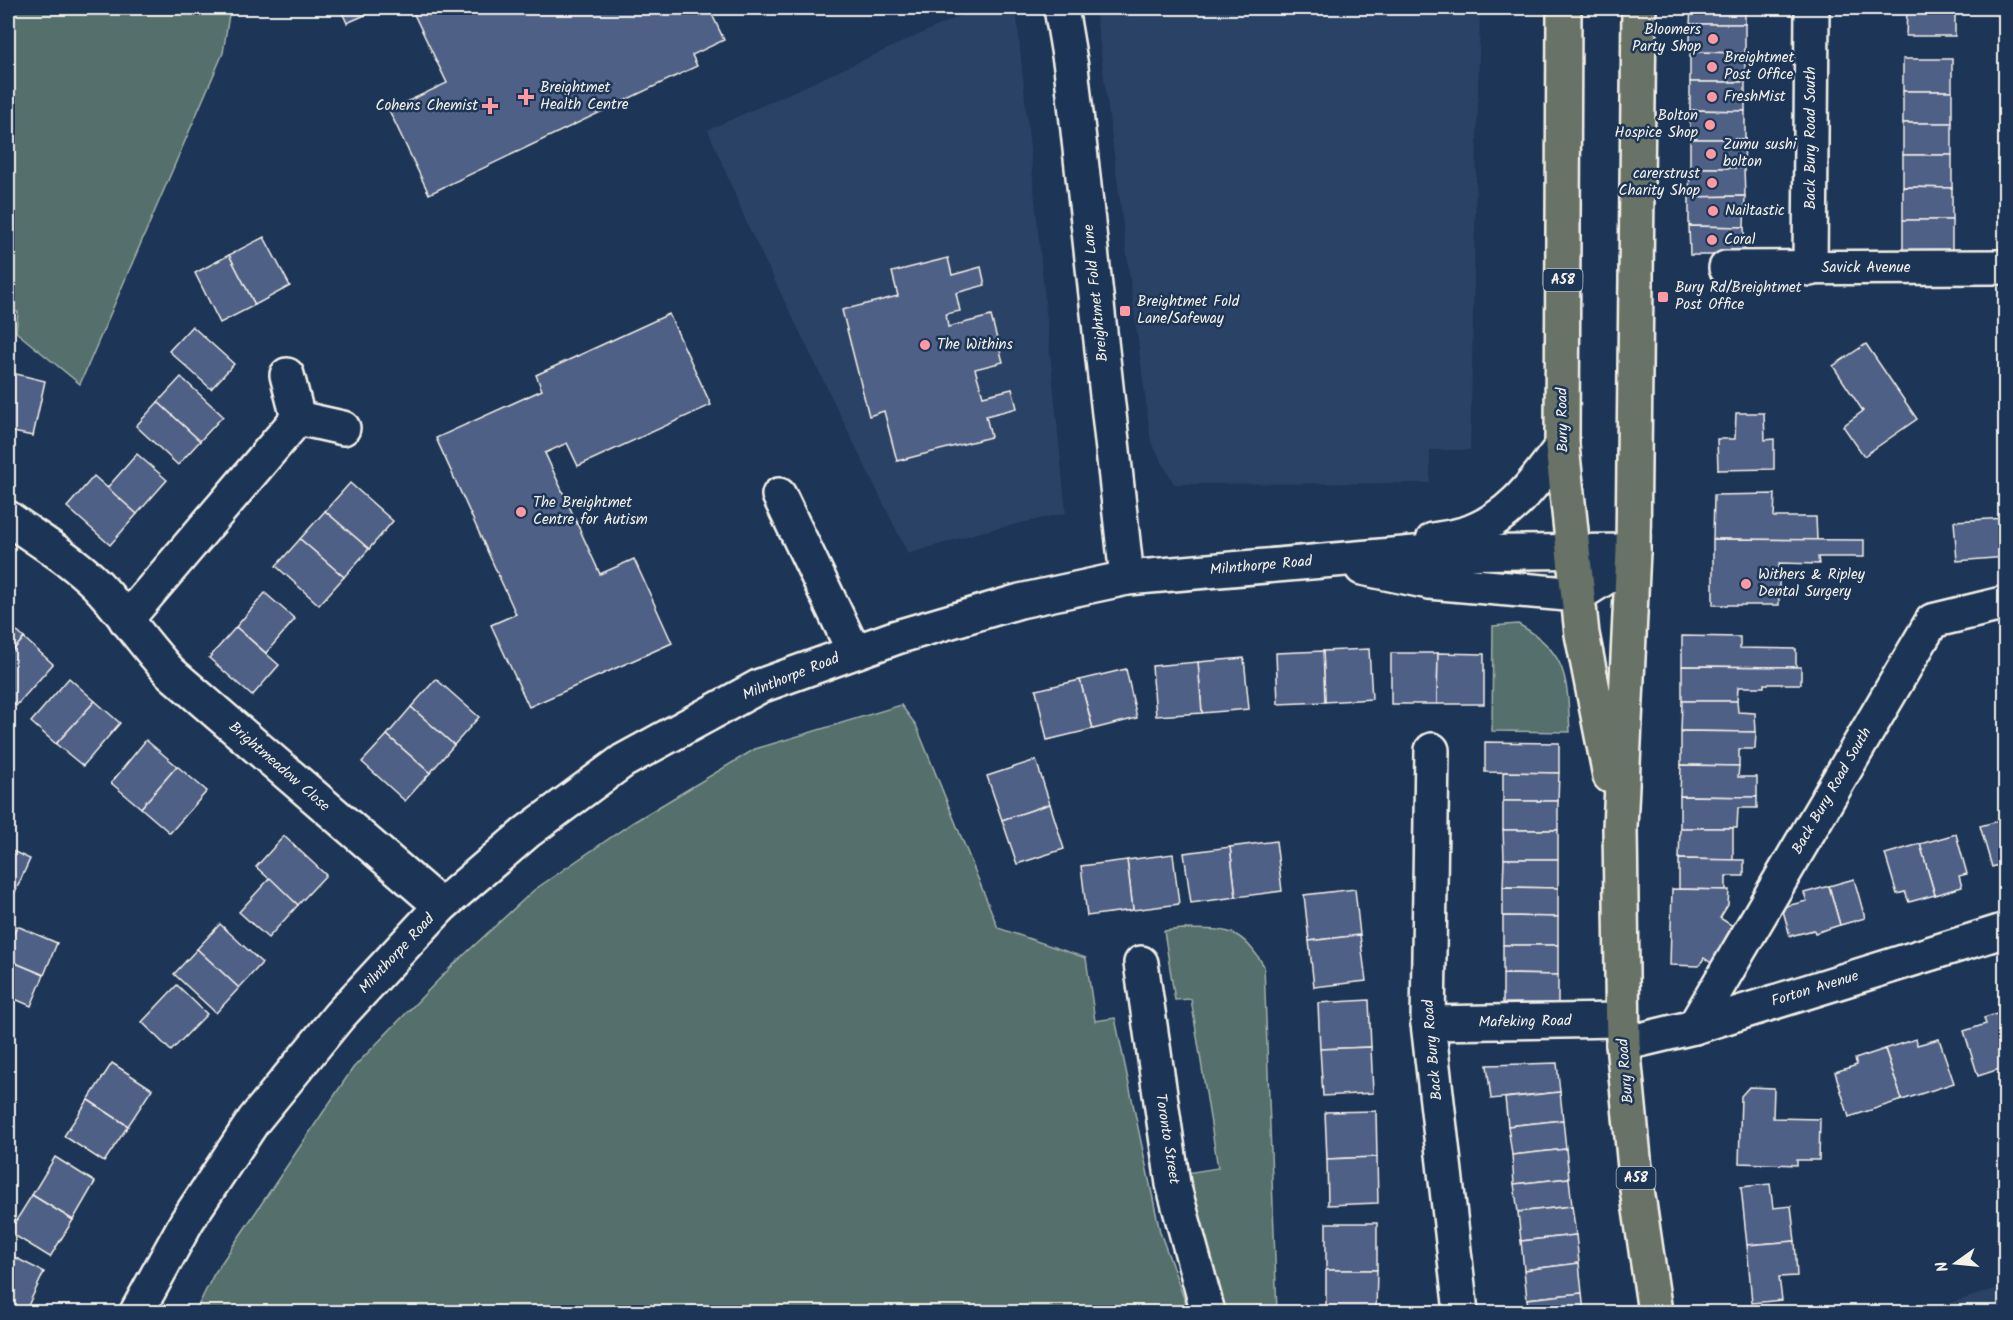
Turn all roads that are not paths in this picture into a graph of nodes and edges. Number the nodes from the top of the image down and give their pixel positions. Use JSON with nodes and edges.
{"nodes":[{"id":1,"x":1061,"y":8,"type":"edge"},
{"id":2,"x":1564,"y":8,"type":"edge"},
{"id":3,"x":1639,"y":8,"type":"edge"},
{"id":4,"x":1812,"y":8,"type":"edge"},
{"id":5,"x":2006,"y":267,"type":"edge"},
{"id":6,"x":1726,"y":268,"type":"dead end"},
{"id":7,"x":1810,"y":268,"type":"junction"},
{"id":8,"x":287,"y":375,"type":"dead end"},
{"id":9,"x":298,"y":418,"type":"junction"},
{"id":10,"x":343,"y":428,"type":"dead end"},
{"id":11,"x":1562,"y":446,"type":"junction"},
{"id":12,"x":779,"y":495,"type":"dead end"},
{"id":13,"x":8,"y":518,"type":"edge"},
{"id":14,"x":1574,"y":552,"type":"junction"},
{"id":15,"x":1632,"y":556,"type":"junction"},
{"id":16,"x":1328,"y":560,"type":"junction"},
{"id":17,"x":1126,"y":578,"type":"junction"},
{"id":18,"x":1578,"y":595,"type":"junction"},
{"id":19,"x":2006,"y":603,"type":"edge"},
{"id":20,"x":126,"y":620,"type":"junction"},
{"id":21,"x":854,"y":652,"type":"junction"},
{"id":22,"x":1432,"y":750,"type":"dead end"},
{"id":23,"x":1620,"y":828,"type":"junction"},
{"id":24,"x":441,"y":906,"type":"junction"},
{"id":25,"x":2006,"y":930,"type":"edge"},
{"id":26,"x":1141,"y":963,"type":"dead end"},
{"id":27,"x":1428,"y":1023,"type":"junction"},
{"id":28,"x":1694,"y":1027,"type":"junction"},
{"id":29,"x":1623,"y":1032,"type":"junction"},
{"id":30,"x":138,"y":1312,"type":"edge"},
{"id":31,"x":1208,"y":1312,"type":"edge"},
{"id":32,"x":1461,"y":1312,"type":"edge"},
{"id":33,"x":1655,"y":1312,"type":"edge"}],
"edges":[{"from":1,"to":17,"type":"street","name":"Breightmet Fold Lane"},
{"from":2,"to":11,"type":"highway","name":"Bury Road","number":"A58"},
{"from":3,"to":15,"type":"highway","name":"Bury Road","number":"A58"},
{"from":4,"to":7,"type":"street","name":"Back Bury Road South"},
{"from":5,"to":7,"type":"street","name":"Savick Avenue"},
{"from":6,"to":7,"type":"street","name":"Savick Avenue"},
{"from":8,"to":9,"type":"street"},
{"from":9,"to":10,"type":"street"},
{"from":9,"to":20,"type":"street"},
{"from":11,"to":14,"type":"highway","name":"Bury Road","number":"A58"},
{"from":11,"to":16,"type":"street"},
{"from":12,"to":21,"type":"street"},
{"from":13,"to":20,"type":"street","name":"Brightmeadow Close"},
{"from":14,"to":15,"type":"street","name":"Milnthorpe Road"},
{"from":14,"to":16,"type":"street","name":"Milnthorpe Road"},
{"from":14,"to":18,"type":"highway","name":"Bury Road","number":"A58"},
{"from":15,"to":18,"type":"street"},
{"from":15,"to":23,"type":"highway","name":"Bury Road","number":"A58"},
{"from":16,"to":17,"type":"street","name":"Milnthorpe Road"},
{"from":16,"to":18,"type":"street"},
{"from":17,"to":21,"type":"street","name":"Milnthorpe Road"},
{"from":18,"to":23,"type":"highway","name":"Bury Road","number":"A58"},
{"from":19,"to":28,"type":"street","name":"Back Bury Road South"},
{"from":20,"to":24,"type":"street","name":"Brightmeadow Close"},
{"from":21,"to":24,"type":"street","name":"Milnthorpe Road"},
{"from":22,"to":27,"type":"street","name":"Back Bury Road"},
{"from":23,"to":29,"type":"highway","name":"Bury Road","number":"A58"},
{"from":24,"to":30,"type":"street","name":"Milnthorpe Road"},
{"from":25,"to":28,"type":"street","name":"Forton Avenue"},
{"from":26,"to":31,"type":"street","name":"Toronto Street"},
{"from":27,"to":29,"type":"street","name":"Mafeking Road"},
{"from":27,"to":32,"type":"street","name":"Back Bury Road"},
{"from":28,"to":29,"type":"street","name":"Forton Avenue"},
{"from":29,"to":33,"type":"highway","name":"Bury Road","number":"A58"}]}
